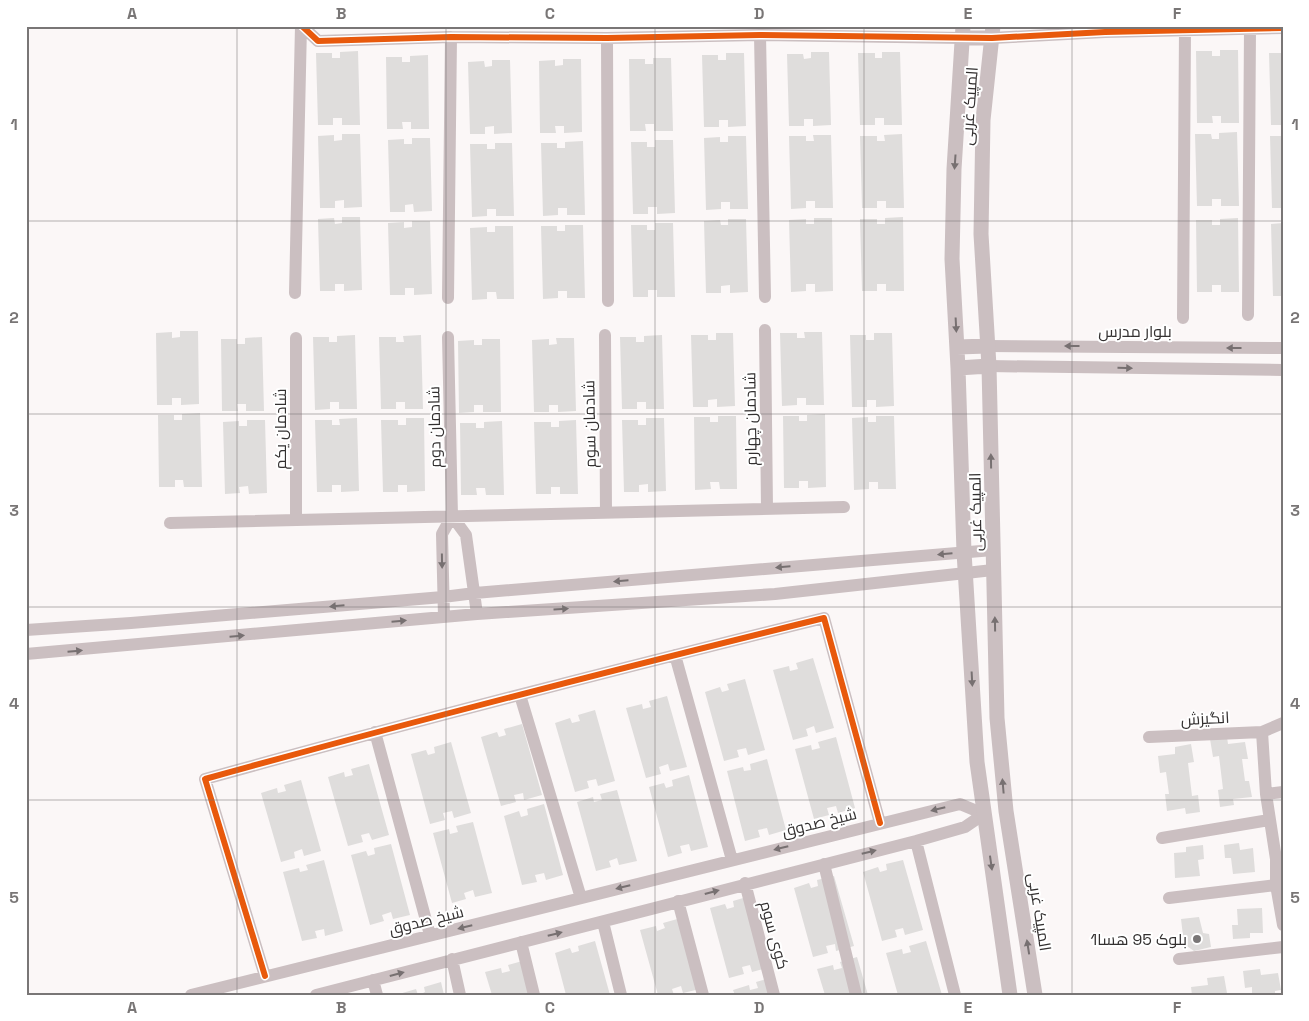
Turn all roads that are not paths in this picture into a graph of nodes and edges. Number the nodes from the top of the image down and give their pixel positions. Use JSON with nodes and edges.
{"nodes":[{"id":1,"x":301,"y":26,"type":"edge"},
{"id":2,"x":1250,"y":28,"type":"junction"},
{"id":3,"x":1283,"y":28,"type":"edge"},
{"id":4,"x":1185,"y":30,"type":"junction"},
{"id":5,"x":963,"y":32,"type":"edge"},
{"id":6,"x":992,"y":32,"type":"edge"},
{"id":7,"x":760,"y":35,"type":"junction"},
{"id":8,"x":451,"y":37,"type":"junction"},
{"id":9,"x":607,"y":38,"type":"junction"},
{"id":10,"x":296,"y":293,"type":"dead end"},
{"id":11,"x":764,"y":297,"type":"dead end"},
{"id":12,"x":448,"y":298,"type":"dead end"},
{"id":13,"x":608,"y":301,"type":"dead end"},
{"id":14,"x":1248,"y":315,"type":"dead end"},
{"id":15,"x":1183,"y":318,"type":"dead end"},
{"id":16,"x":765,"y":330,"type":"dead end"},
{"id":17,"x":604,"y":335,"type":"dead end"},
{"id":18,"x":448,"y":337,"type":"dead end"},
{"id":19,"x":296,"y":338,"type":"dead end"},
{"id":20,"x":957,"y":346,"type":"junction"},
{"id":21,"x":988,"y":346,"type":"junction"},
{"id":22,"x":1283,"y":348,"type":"edge"},
{"id":23,"x":989,"y":366,"type":"junction"},
{"id":24,"x":958,"y":368,"type":"junction"},
{"id":25,"x":1283,"y":370,"type":"edge"},
{"id":26,"x":844,"y":507,"type":"dead end"},
{"id":27,"x":767,"y":509,"type":"junction"},
{"id":28,"x":606,"y":513,"type":"junction"},
{"id":29,"x":452,"y":516,"type":"junction"},
{"id":30,"x":296,"y":520,"type":"junction"},
{"id":31,"x":170,"y":523,"type":"dead end"},
{"id":32,"x":993,"y":550,"type":"junction"},
{"id":33,"x":964,"y":552,"type":"junction"},
{"id":34,"x":994,"y":570,"type":"junction"},
{"id":35,"x":965,"y":574,"type":"junction"},
{"id":36,"x":475,"y":593,"type":"junction"},
{"id":37,"x":443,"y":597,"type":"junction"},
{"id":38,"x":477,"y":614,"type":"junction"},
{"id":39,"x":444,"y":617,"type":"junction"},
{"id":40,"x":26,"y":630,"type":"edge"},
{"id":41,"x":26,"y":654,"type":"edge"},
{"id":42,"x":675,"y":655,"type":"junction"},
{"id":43,"x":520,"y":695,"type":"junction"},
{"id":44,"x":1283,"y":723,"type":"edge"},
{"id":45,"x":375,"y":732,"type":"junction"},
{"id":46,"x":1262,"y":732,"type":"junction"},
{"id":47,"x":1149,"y":737,"type":"dead end"},
{"id":48,"x":1283,"y":792,"type":"edge"},
{"id":49,"x":1266,"y":794,"type":"junction"},
{"id":50,"x":1006,"y":811,"type":"junction"},
{"id":51,"x":984,"y":814,"type":"junction"},
{"id":52,"x":1269,"y":820,"type":"junction"},
{"id":53,"x":880,"y":824,"type":"junction"},
{"id":54,"x":1162,"y":838,"type":"dead end"},
{"id":55,"x":916,"y":841,"type":"junction"},
{"id":56,"x":1279,"y":859,"type":"edge"},
{"id":57,"x":732,"y":860,"type":"junction"},
{"id":58,"x":824,"y":864,"type":"junction"},
{"id":59,"x":745,"y":884,"type":"junction"},
{"id":60,"x":1276,"y":885,"type":"junction"},
{"id":61,"x":581,"y":898,"type":"junction"},
{"id":62,"x":1169,"y":898,"type":"dead end"},
{"id":63,"x":678,"y":901,"type":"junction"},
{"id":64,"x":603,"y":922,"type":"junction"},
{"id":65,"x":1283,"y":925,"type":"edge"},
{"id":66,"x":430,"y":935,"type":"junction"},
{"id":67,"x":521,"y":942,"type":"junction"},
{"id":68,"x":1283,"y":947,"type":"edge"},
{"id":69,"x":452,"y":959,"type":"junction"},
{"id":70,"x":1179,"y":959,"type":"dead end"},
{"id":71,"x":264,"y":976,"type":"junction"},
{"id":72,"x":374,"y":980,"type":"junction"},
{"id":73,"x":191,"y":995,"type":"edge"},
{"id":74,"x":316,"y":995,"type":"edge"},
{"id":75,"x":377,"y":995,"type":"edge"},
{"id":76,"x":460,"y":995,"type":"edge"},
{"id":77,"x":534,"y":995,"type":"edge"},
{"id":78,"x":621,"y":995,"type":"edge"},
{"id":79,"x":702,"y":995,"type":"edge"},
{"id":80,"x":774,"y":995,"type":"edge"},
{"id":81,"x":856,"y":995,"type":"edge"},
{"id":82,"x":955,"y":995,"type":"edge"},
{"id":83,"x":1010,"y":995,"type":"edge"},
{"id":84,"x":1035,"y":995,"type":"edge"}],
"edges":[{"from":1,"to":8,"type":"street"},
{"from":1,"to":10,"type":"street"},
{"from":2,"to":3,"type":"street"},
{"from":2,"to":4,"type":"street"},
{"from":2,"to":14,"type":"street"},
{"from":4,"to":6,"type":"street"},
{"from":4,"to":15,"type":"street"},
{"from":5,"to":6,"type":"street"},
{"from":5,"to":7,"type":"street"},
{"from":5,"to":20,"type":"street","name":"المپیک غربی","one_way":true},
{"from":6,"to":21,"type":"street","name":"المپیک غربی"},
{"from":7,"to":9,"type":"street"},
{"from":7,"to":11,"type":"street"},
{"from":8,"to":9,"type":"street"},
{"from":8,"to":12,"type":"street"},
{"from":9,"to":13,"type":"street"},
{"from":16,"to":27,"type":"street","name":"شادمان چهارم"},
{"from":17,"to":28,"type":"street","name":"شادمان سوم"},
{"from":18,"to":29,"type":"street","name":"شادمان دوم"},
{"from":19,"to":30,"type":"street","name":"شادمان یکم"},
{"from":20,"to":21,"type":"street"},
{"from":20,"to":24,"type":"street","name":"المپیک غربی"},
{"from":22,"to":21,"type":"street","name":"بلوار مدرس","one_way":true},
{"from":21,"to":23,"type":"street","name":"المپیک غربی"},
{"from":23,"to":24,"type":"street"},
{"from":23,"to":25,"type":"street","one_way":true},
{"from":32,"to":23,"type":"street","name":"المپیک غربی","one_way":true},
{"from":24,"to":33,"type":"street","name":"المپیک غربی"},
{"from":26,"to":27,"type":"street"},
{"from":27,"to":28,"type":"street"},
{"from":28,"to":29,"type":"street"},
{"from":29,"to":30,"type":"street"},
{"from":29,"to":36,"type":"street"},
{"from":29,"to":37,"type":"street","one_way":true},
{"from":30,"to":31,"type":"street"},
{"from":32,"to":33,"type":"street"},
{"from":32,"to":34,"type":"street","name":"المپیک غربی"},
{"from":33,"to":35,"type":"street","name":"المپیک غربی"},
{"from":33,"to":36,"type":"street","one_way":true},
{"from":34,"to":35,"type":"street"},
{"from":50,"to":34,"type":"street","name":"المپیک غربی","one_way":true},
{"from":38,"to":35,"type":"street","one_way":true},
{"from":35,"to":51,"type":"street","name":"المپیک غربی","one_way":true},
{"from":36,"to":37,"type":"street"},
{"from":36,"to":38,"type":"street"},
{"from":37,"to":39,"type":"street"},
{"from":37,"to":40,"type":"street","one_way":true},
{"from":38,"to":39,"type":"street"},
{"from":41,"to":39,"type":"street","one_way":true},
{"from":42,"to":43,"type":"street"},
{"from":42,"to":53,"type":"street"},
{"from":42,"to":57,"type":"street"},
{"from":43,"to":45,"type":"street"},
{"from":43,"to":61,"type":"street"},
{"from":44,"to":46,"type":"street"},
{"from":45,"to":66,"type":"street"},
{"from":45,"to":71,"type":"street"},
{"from":46,"to":47,"type":"street","name":"انگیزش"},
{"from":46,"to":49,"type":"street"},
{"from":48,"to":49,"type":"street"},
{"from":49,"to":52,"type":"street"},
{"from":50,"to":51,"type":"street"},
{"from":84,"to":50,"type":"street","name":"المپیک غربی","one_way":true},
{"from":51,"to":53,"type":"street","name":"شیخ صدوق","one_way":true},
{"from":51,"to":55,"type":"street"},
{"from":51,"to":83,"type":"street","name":"المپیک غربی","one_way":true},
{"from":52,"to":54,"type":"street"},
{"from":52,"to":56,"type":"street"},
{"from":53,"to":57,"type":"street","name":"شیخ صدوق","one_way":true},
{"from":58,"to":55,"type":"street","one_way":true},
{"from":55,"to":82,"type":"street"},
{"from":56,"to":60,"type":"street"},
{"from":57,"to":61,"type":"street","name":"شیخ صدوق","one_way":true},
{"from":58,"to":59,"type":"street"},
{"from":58,"to":81,"type":"street"},
{"from":63,"to":59,"type":"street","one_way":true},
{"from":59,"to":80,"type":"street","name":"کوی سوم"},
{"from":60,"to":62,"type":"street"},
{"from":60,"to":65,"type":"street"},
{"from":61,"to":66,"type":"street","name":"شیخ صدوق","one_way":true},
{"from":63,"to":64,"type":"street"},
{"from":63,"to":79,"type":"street"},
{"from":67,"to":64,"type":"street","one_way":true},
{"from":64,"to":78,"type":"street"},
{"from":66,"to":71,"type":"street","name":"شیخ صدوق"},
{"from":67,"to":69,"type":"street"},
{"from":67,"to":77,"type":"street"},
{"from":68,"to":70,"type":"street"},
{"from":72,"to":69,"type":"street","one_way":true},
{"from":69,"to":76,"type":"street"},
{"from":71,"to":73,"type":"street","name":"شیخ صدوق"},
{"from":72,"to":74,"type":"street"},
{"from":72,"to":75,"type":"street"}]}
